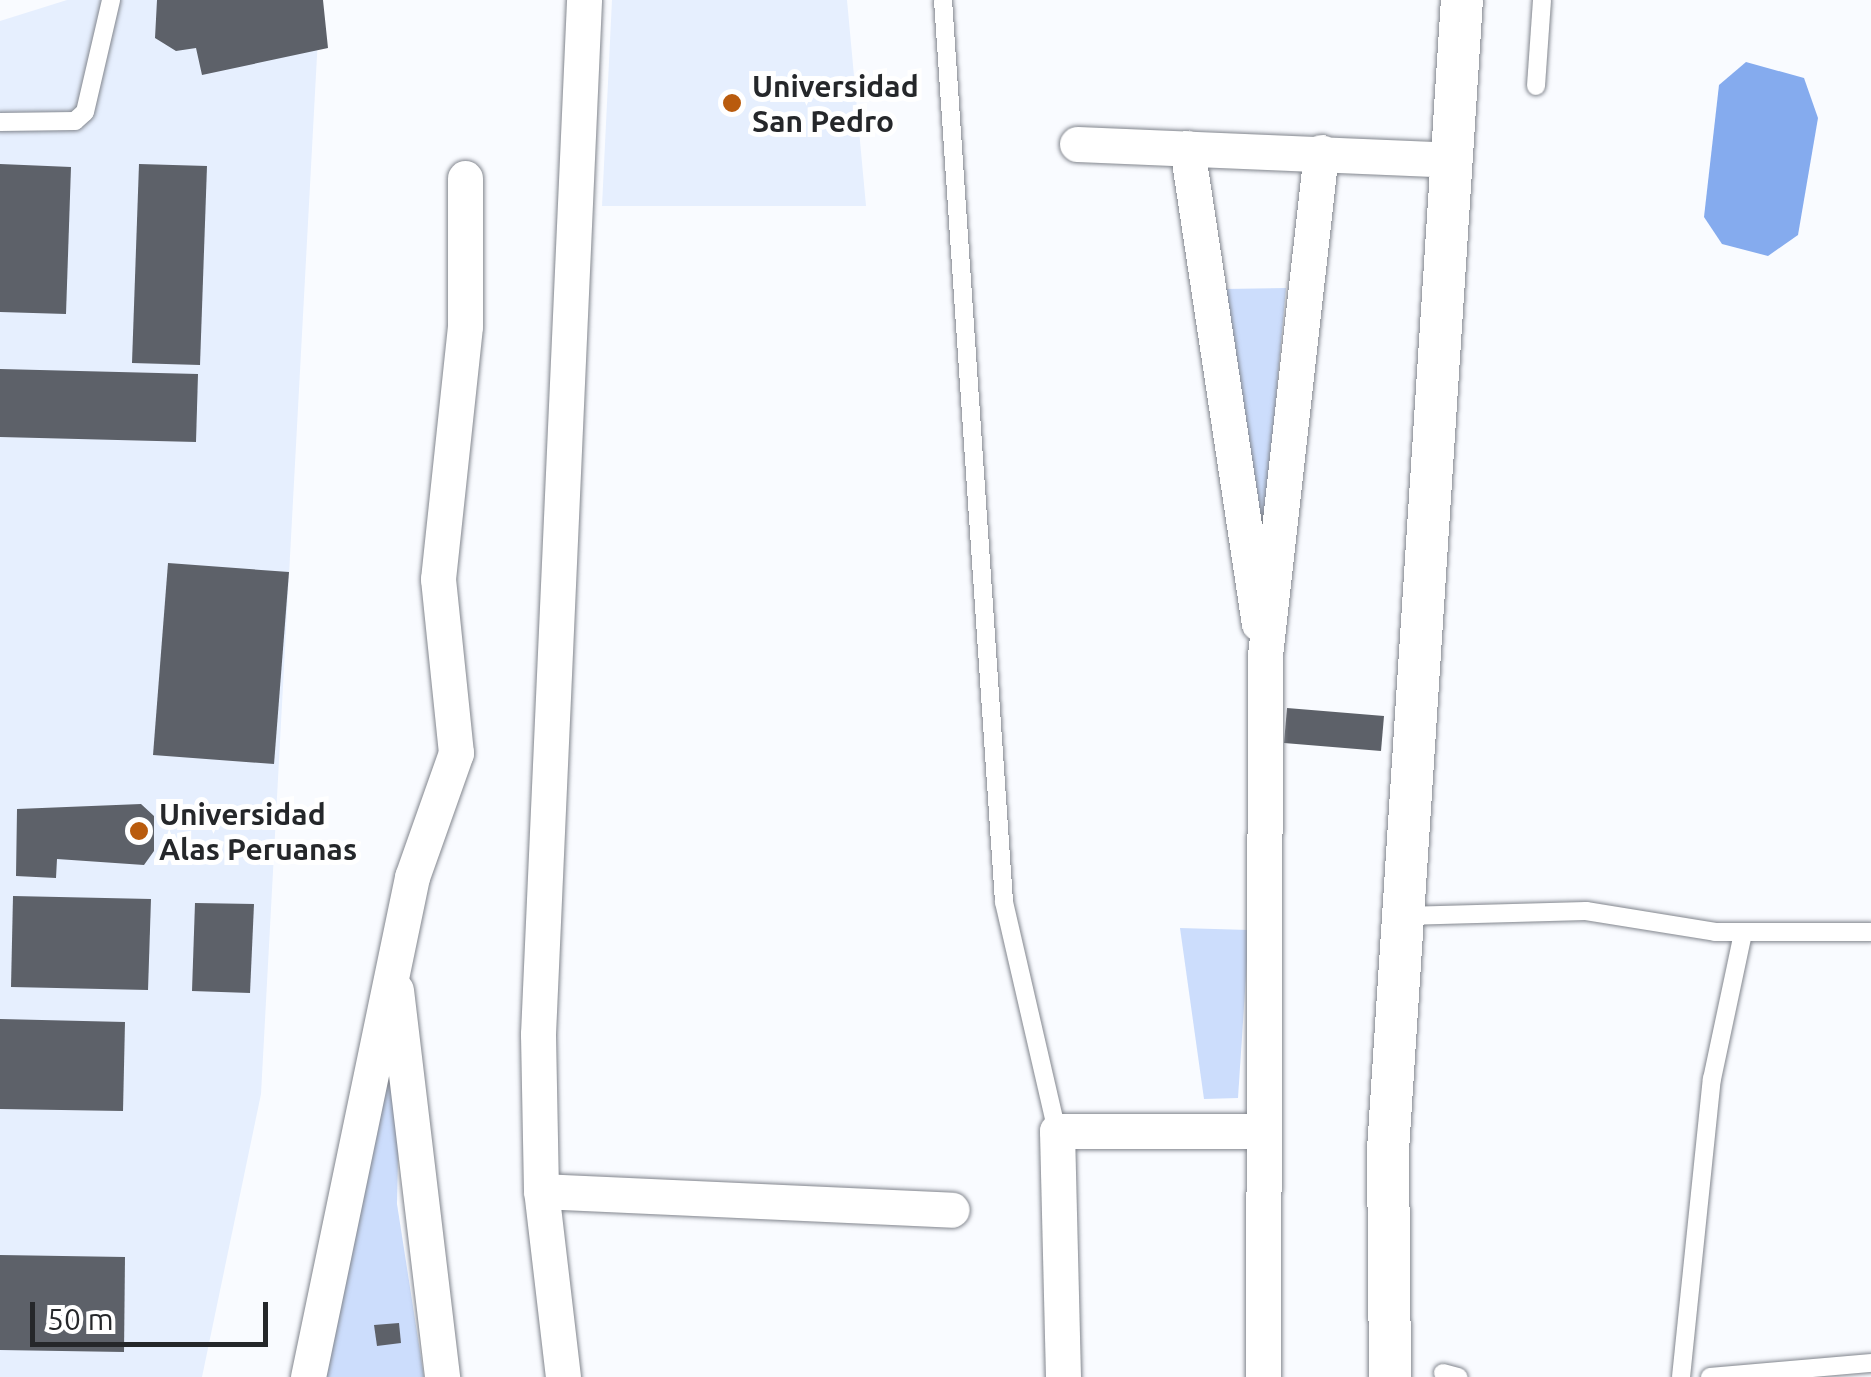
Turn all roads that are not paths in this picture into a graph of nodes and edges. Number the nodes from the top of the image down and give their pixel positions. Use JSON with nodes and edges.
{"nodes":[{"id":1,"x":110,"y":0,"type":"edge"},
{"id":2,"x":584,"y":0,"type":"edge"},
{"id":3,"x":943,"y":0,"type":"edge"},
{"id":4,"x":1462,"y":0,"type":"edge"},
{"id":5,"x":1542,"y":0,"type":"edge"},
{"id":6,"x":1536,"y":86,"type":"dead end"},
{"id":7,"x":0,"y":122,"type":"edge"},
{"id":8,"x":1077,"y":144,"type":"dead end"},
{"id":9,"x":1187,"y":148,"type":"junction"},
{"id":10,"x":1320,"y":152,"type":"junction"},
{"id":11,"x":1452,"y":160,"type":"junction"},
{"id":12,"x":466,"y":178,"type":"dead end"},
{"id":13,"x":1265,"y":655,"type":"junction"},
{"id":14,"x":1403,"y":916,"type":"junction"},
{"id":15,"x":1871,"y":932,"type":"edge"},
{"id":16,"x":1743,"y":933,"type":"junction"},
{"id":17,"x":392,"y":974,"type":"junction"},
{"id":18,"x":1261,"y":1131,"type":"junction"},
{"id":19,"x":1057,"y":1132,"type":"junction"},
{"id":20,"x":541,"y":1190,"type":"junction"},
{"id":21,"x":952,"y":1210,"type":"dead end"},
{"id":22,"x":1871,"y":1364,"type":"edge"},
{"id":23,"x":308,"y":1377,"type":"edge"},
{"id":24,"x":442,"y":1377,"type":"edge"},
{"id":25,"x":563,"y":1377,"type":"edge"},
{"id":26,"x":1063,"y":1377,"type":"edge"},
{"id":27,"x":1263,"y":1377,"type":"edge"},
{"id":28,"x":1390,"y":1377,"type":"edge"},
{"id":29,"x":1681,"y":1377,"type":"edge"},
{"id":30,"x":1710,"y":1377,"type":"edge"}],
"edges":[{"from":1,"to":7,"type":"lane"},
{"from":2,"to":20,"type":"street"},
{"from":3,"to":19,"type":"lane"},
{"from":4,"to":11,"type":"street"},
{"from":5,"to":6,"type":"lane"},
{"from":8,"to":9,"type":"street"},
{"from":9,"to":10,"type":"street"},
{"from":9,"to":13,"type":"street"},
{"from":10,"to":11,"type":"street"},
{"from":10,"to":13,"type":"street"},
{"from":11,"to":14,"type":"street"},
{"from":12,"to":17,"type":"street"},
{"from":13,"to":18,"type":"street"},
{"from":14,"to":16,"type":"lane"},
{"from":14,"to":28,"type":"street"},
{"from":15,"to":16,"type":"lane"},
{"from":16,"to":29,"type":"lane"},
{"from":17,"to":23,"type":"street"},
{"from":17,"to":24,"type":"street"},
{"from":18,"to":19,"type":"street"},
{"from":18,"to":27,"type":"street"},
{"from":19,"to":26,"type":"street"},
{"from":20,"to":21,"type":"street"},
{"from":20,"to":25,"type":"street"},
{"from":22,"to":30,"type":"lane"}]}
